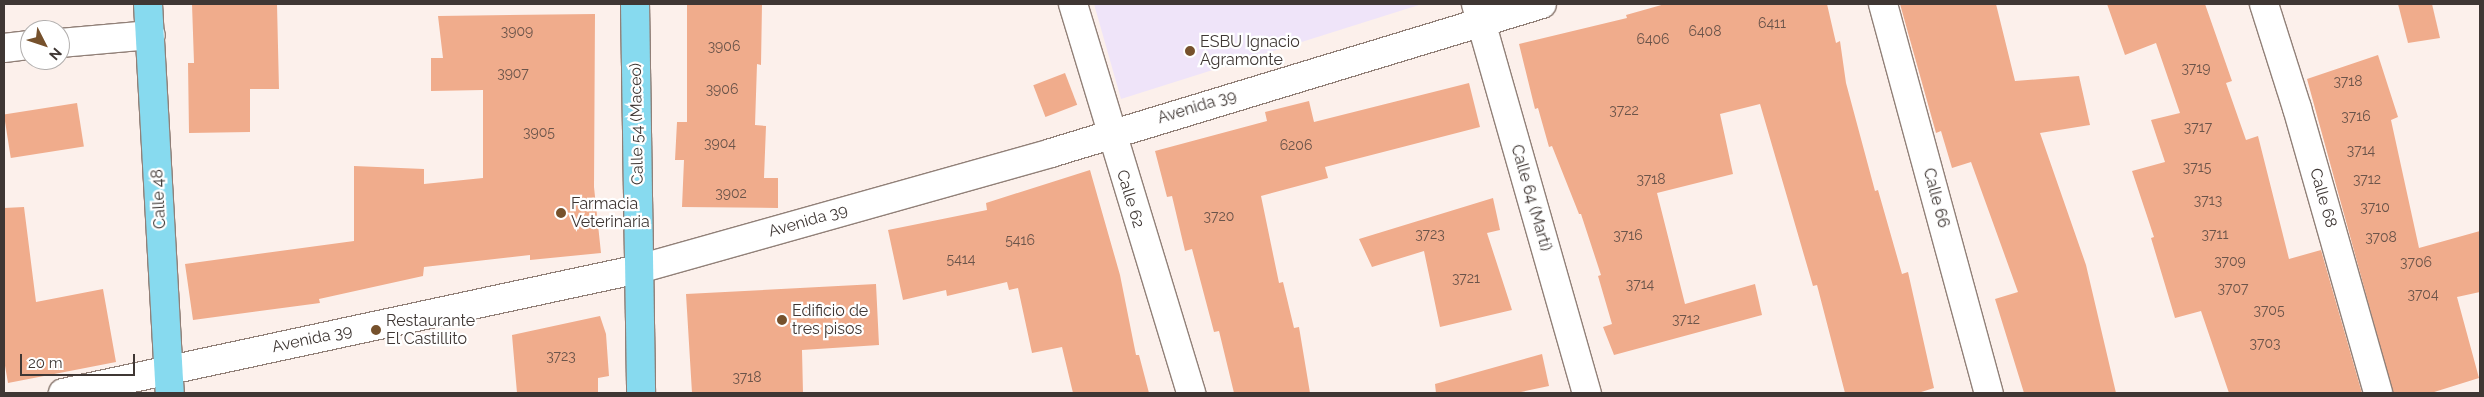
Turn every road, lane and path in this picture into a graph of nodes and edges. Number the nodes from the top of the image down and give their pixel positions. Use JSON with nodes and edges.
{"nodes":[{"id":1,"x":148,"y":4,"type":"edge"},
{"id":2,"x":635,"y":4,"type":"edge"},
{"id":3,"x":1073,"y":4,"type":"edge"},
{"id":4,"x":1542,"y":4,"type":"edge"},
{"id":5,"x":1883,"y":4,"type":"edge"},
{"id":6,"x":2264,"y":4,"type":"edge"},
{"id":7,"x":1478,"y":12,"type":"edge"},
{"id":8,"x":150,"y":35,"type":"junction"},
{"id":9,"x":70,"y":42,"type":"edge"},
{"id":10,"x":20,"y":46,"type":"edge"},
{"id":11,"x":4,"y":48,"type":"edge"},
{"id":12,"x":1110,"y":134,"type":"junction"},
{"id":13,"x":639,"y":269,"type":"junction"},
{"id":14,"x":168,"y":382,"type":"edge"},
{"id":15,"x":63,"y":393,"type":"edge"},
{"id":16,"x":641,"y":393,"type":"edge"},
{"id":17,"x":1190,"y":393,"type":"edge"},
{"id":18,"x":1587,"y":393,"type":"edge"},
{"id":19,"x":1989,"y":393,"type":"edge"},
{"id":20,"x":2378,"y":393,"type":"edge"}],
"edges":[{"from":1,"to":8,"type":"main road","name":"Calle 48"},
{"from":2,"to":13,"type":"main road","name":"Calle 54 (Maceo)"},
{"from":3,"to":12,"type":"street","name":"Calle 62"},
{"from":4,"to":7,"type":"street","name":"Avenida 39"},
{"from":5,"to":19,"type":"street","name":"Calle 66"},
{"from":6,"to":20,"type":"street","name":"Calle 68"},
{"from":7,"to":12,"type":"street","name":"Avenida 39"},
{"from":7,"to":18,"type":"street","name":"Calle 64 (Martí)"},
{"from":8,"to":9,"type":"street"},
{"from":8,"to":14,"type":"main road","name":"Calle 48"},
{"from":10,"to":11,"type":"street"},
{"from":12,"to":13,"type":"street","name":"Avenida 39"},
{"from":12,"to":17,"type":"street","name":"Calle 62"},
{"from":13,"to":14,"type":"street","name":"Avenida 39"},
{"from":13,"to":16,"type":"main road","name":"Calle 54 (Maceo)"},
{"from":14,"to":15,"type":"street","name":"Avenida 39"}]}
